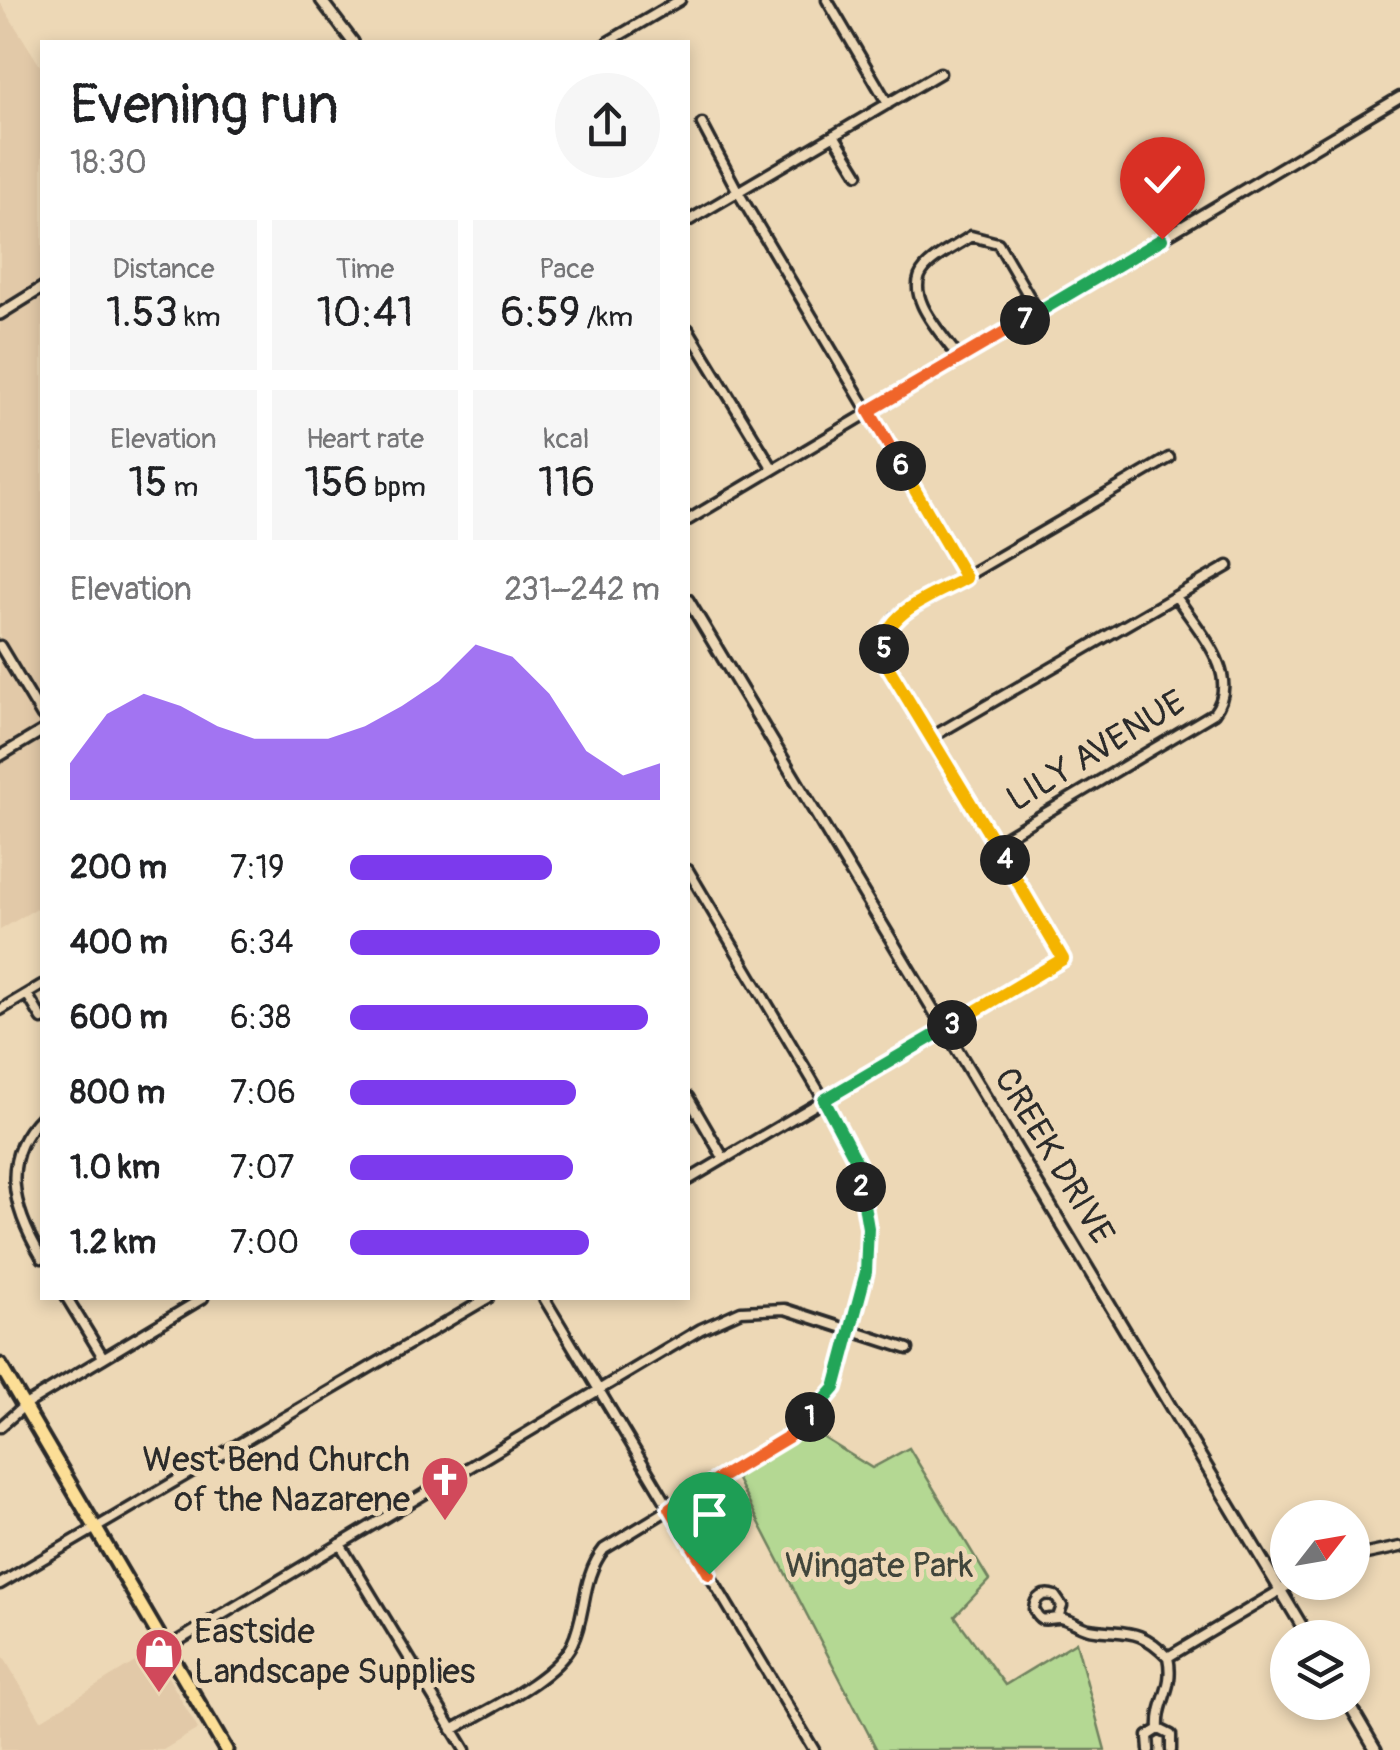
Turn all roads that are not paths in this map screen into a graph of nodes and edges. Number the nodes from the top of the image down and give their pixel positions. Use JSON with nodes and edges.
{"nodes":[{"id":1,"x":321,"y":0,"type":"edge"},
{"id":2,"x":680,"y":0,"type":"edge"},
{"id":3,"x":827,"y":0,"type":"edge"},
{"id":4,"x":351,"y":40,"type":"edge"},
{"id":5,"x":611,"y":40,"type":"edge"},
{"id":6,"x":940,"y":74,"type":"dead end"},
{"id":7,"x":1400,"y":98,"type":"edge"},
{"id":8,"x":888,"y":104,"type":"junction"},
{"id":9,"x":702,"y":124,"type":"dead end"},
{"id":10,"x":834,"y":135,"type":"junction"},
{"id":11,"x":858,"y":174,"type":"dead end"},
{"id":12,"x":738,"y":192,"type":"junction"},
{"id":13,"x":690,"y":221,"type":"edge"},
{"id":14,"x":40,"y":289,"type":"edge"},
{"id":15,"x":1038,"y":312,"type":"junction"},
{"id":16,"x":0,"y":314,"type":"edge"},
{"id":17,"x":690,"y":332,"type":"edge"},
{"id":18,"x":958,"y":358,"type":"junction"},
{"id":19,"x":869,"y":411,"type":"junction"},
{"id":20,"x":1169,"y":458,"type":"dead end"},
{"id":21,"x":772,"y":470,"type":"junction"},
{"id":22,"x":690,"y":519,"type":"edge"},
{"id":23,"x":1228,"y":566,"type":"dead end"},
{"id":24,"x":966,"y":578,"type":"junction"},
{"id":25,"x":1176,"y":596,"type":"junction"},
{"id":26,"x":690,"y":603,"type":"edge"},
{"id":27,"x":0,"y":646,"type":"edge"},
{"id":28,"x":40,"y":713,"type":"edge"},
{"id":29,"x":40,"y":732,"type":"edge"},
{"id":30,"x":932,"y":738,"type":"junction"},
{"id":31,"x":0,"y":756,"type":"edge"},
{"id":32,"x":995,"y":843,"type":"junction"},
{"id":33,"x":690,"y":873,"type":"edge"},
{"id":34,"x":40,"y":986,"type":"edge"},
{"id":35,"x":27,"y":994,"type":"junction"},
{"id":36,"x":0,"y":1010,"type":"edge"},
{"id":37,"x":40,"y":1016,"type":"edge"},
{"id":38,"x":946,"y":1028,"type":"junction"},
{"id":39,"x":690,"y":1100,"type":"edge"},
{"id":40,"x":824,"y":1100,"type":"junction"},
{"id":41,"x":40,"y":1117,"type":"edge"},
{"id":42,"x":7,"y":1148,"type":"dead end"},
{"id":43,"x":724,"y":1159,"type":"junction"},
{"id":44,"x":6,"y":1160,"type":"dead end"},
{"id":45,"x":690,"y":1179,"type":"edge"},
{"id":46,"x":40,"y":1250,"type":"edge"},
{"id":47,"x":67,"y":1300,"type":"edge"},
{"id":48,"x":199,"y":1300,"type":"edge"},
{"id":49,"x":485,"y":1300,"type":"edge"},
{"id":50,"x":545,"y":1300,"type":"edge"},
{"id":51,"x":852,"y":1332,"type":"junction"},
{"id":52,"x":908,"y":1350,"type":"dead end"},
{"id":53,"x":103,"y":1357,"type":"junction"},
{"id":54,"x":0,"y":1365,"type":"edge"},
{"id":55,"x":599,"y":1392,"type":"junction"},
{"id":56,"x":25,"y":1405,"type":"junction"},
{"id":57,"x":0,"y":1427,"type":"edge"},
{"id":58,"x":670,"y":1508,"type":"junction"},
{"id":59,"x":96,"y":1528,"type":"junction"},
{"id":60,"x":340,"y":1544,"type":"junction"},
{"id":61,"x":1400,"y":1548,"type":"edge"},
{"id":62,"x":1370,"y":1554,"type":"edge"},
{"id":63,"x":1270,"y":1572,"type":"edge"},
{"id":64,"x":0,"y":1584,"type":"edge"},
{"id":65,"x":1270,"y":1597,"type":"edge"},
{"id":66,"x":1058,"y":1618,"type":"dead end"},
{"id":67,"x":166,"y":1648,"type":"junction"},
{"id":68,"x":1168,"y":1657,"type":"junction"},
{"id":69,"x":1358,"y":1720,"type":"edge"},
{"id":70,"x":1159,"y":1729,"type":"junction"},
{"id":71,"x":452,"y":1730,"type":"junction"},
{"id":72,"x":226,"y":1750,"type":"edge"},
{"id":73,"x":465,"y":1750,"type":"edge"},
{"id":74,"x":814,"y":1750,"type":"edge"},
{"id":75,"x":1148,"y":1750,"type":"edge"},
{"id":76,"x":1171,"y":1750,"type":"edge"},
{"id":77,"x":1376,"y":1750,"type":"edge"}],
"edges":[{"from":1,"to":4,"type":"street"},
{"from":2,"to":5,"type":"street"},
{"from":3,"to":8,"type":"street"},
{"from":6,"to":8,"type":"street"},
{"from":7,"to":15,"type":"street"},
{"from":8,"to":10,"type":"street"},
{"from":9,"to":12,"type":"street"},
{"from":10,"to":11,"type":"street"},
{"from":10,"to":12,"type":"street"},
{"from":12,"to":13,"type":"street"},
{"from":12,"to":19,"type":"street"},
{"from":14,"to":16,"type":"street"},
{"from":15,"to":18,"type":"street"},
{"from":15,"to":18,"type":"street"},
{"from":17,"to":21,"type":"street"},
{"from":18,"to":19,"type":"street"},
{"from":19,"to":21,"type":"street"},
{"from":19,"to":24,"type":"street"},
{"from":20,"to":24,"type":"street"},
{"from":21,"to":22,"type":"street"},
{"from":23,"to":25,"type":"street"},
{"from":24,"to":30,"type":"street"},
{"from":25,"to":30,"type":"street"},
{"from":25,"to":32,"type":"street","name":"LILY AVENUE"},
{"from":26,"to":38,"type":"street","name":"CREEK DRIVE"},
{"from":27,"to":28,"type":"street"},
{"from":29,"to":31,"type":"street"},
{"from":30,"to":32,"type":"street"},
{"from":32,"to":38,"type":"street"},
{"from":33,"to":40,"type":"street"},
{"from":34,"to":35,"type":"street"},
{"from":35,"to":36,"type":"street"},
{"from":35,"to":37,"type":"street"},
{"from":38,"to":40,"type":"street"},
{"from":38,"to":63,"type":"street","name":"CREEK DRIVE"},
{"from":39,"to":43,"type":"street"},
{"from":40,"to":43,"type":"street"},
{"from":40,"to":51,"type":"street"},
{"from":41,"to":42,"type":"street"},
{"from":43,"to":45,"type":"street"},
{"from":44,"to":46,"type":"street"},
{"from":47,"to":53,"type":"street"},
{"from":48,"to":53,"type":"street"},
{"from":49,"to":59,"type":"street"},
{"from":50,"to":55,"type":"street"},
{"from":51,"to":52,"type":"street"},
{"from":51,"to":55,"type":"street"},
{"from":51,"to":58,"type":"street"},
{"from":53,"to":56,"type":"street"},
{"from":54,"to":56,"type":"main road"},
{"from":55,"to":58,"type":"street"},
{"from":55,"to":60,"type":"street"},
{"from":56,"to":57,"type":"street"},
{"from":56,"to":59,"type":"main road"},
{"from":58,"to":71,"type":"street"},
{"from":58,"to":74,"type":"street"},
{"from":59,"to":64,"type":"street"},
{"from":59,"to":67,"type":"main road"},
{"from":60,"to":67,"type":"street"},
{"from":60,"to":71,"type":"street"},
{"from":61,"to":62,"type":"street"},
{"from":65,"to":68,"type":"street"},
{"from":66,"to":68,"type":"street"},
{"from":67,"to":72,"type":"main road"},
{"from":68,"to":70,"type":"street"},
{"from":69,"to":77,"type":"street"},
{"from":70,"to":75,"type":"street"},
{"from":70,"to":76,"type":"street"},
{"from":71,"to":73,"type":"street"}]}
